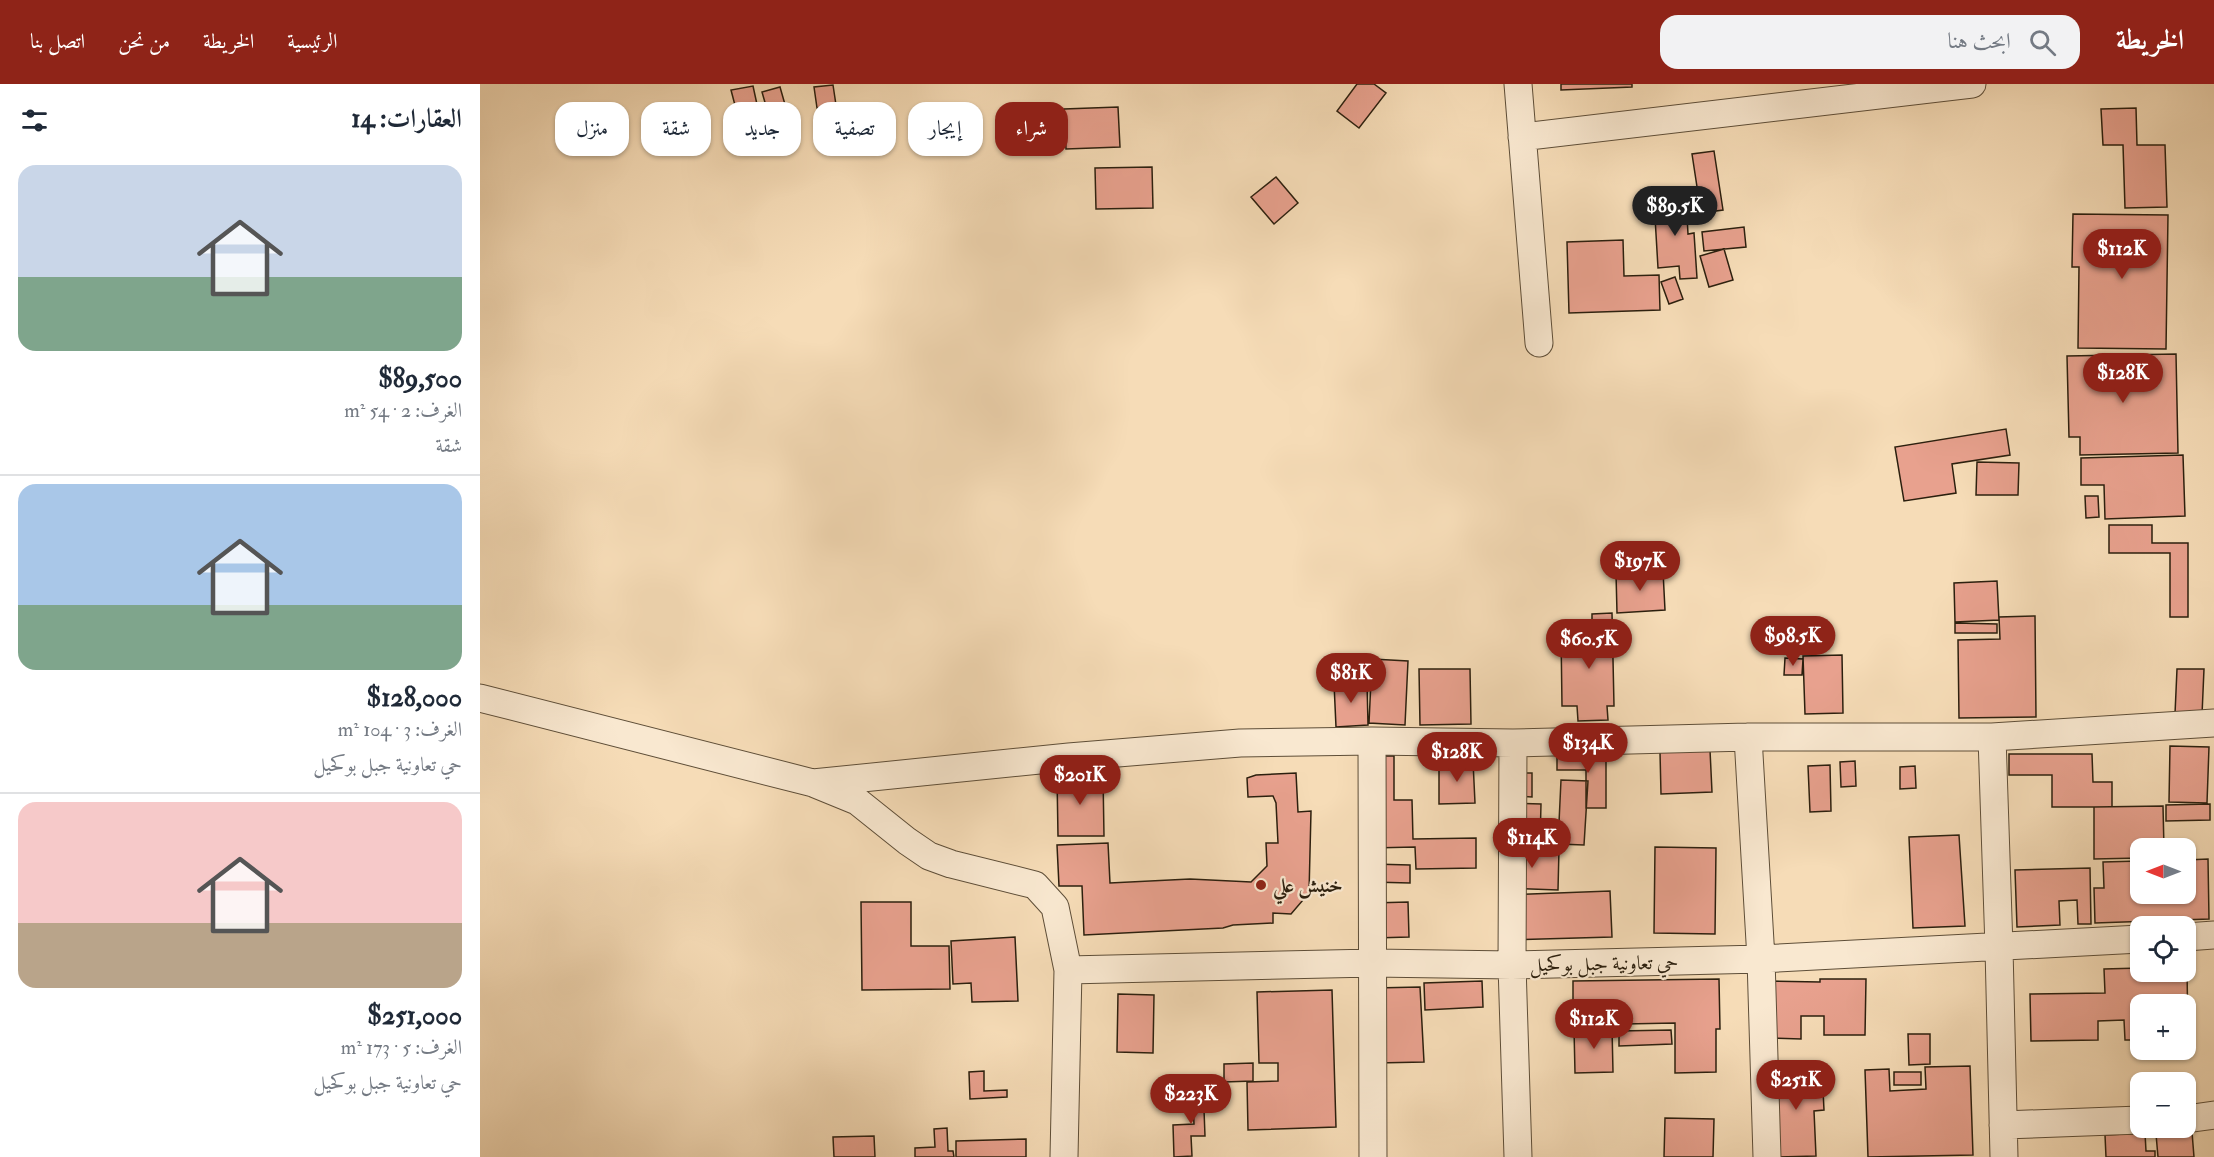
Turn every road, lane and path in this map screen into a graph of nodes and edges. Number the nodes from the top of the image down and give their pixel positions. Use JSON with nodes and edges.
{"nodes":[{"id":1,"x":1518,"y":84,"type":"edge"},
{"id":2,"x":1971,"y":84,"type":"edge"},
{"id":3,"x":1522,"y":137,"type":"junction"},
{"id":4,"x":1539,"y":343,"type":"dead end"},
{"id":5,"x":480,"y":698,"type":"edge"},
{"id":6,"x":2214,"y":723,"type":"edge"},
{"id":7,"x":1748,"y":737,"type":"junction"},
{"id":8,"x":1992,"y":737,"type":"junction"},
{"id":9,"x":1372,"y":741,"type":"junction"},
{"id":10,"x":1513,"y":743,"type":"junction"},
{"id":11,"x":813,"y":783,"type":"junction"},
{"id":12,"x":2214,"y":935,"type":"edge"},
{"id":13,"x":2196,"y":936,"type":"edge"},
{"id":14,"x":2130,"y":940,"type":"edge"},
{"id":15,"x":2000,"y":948,"type":"junction"},
{"id":16,"x":1761,"y":959,"type":"junction"},
{"id":17,"x":1373,"y":963,"type":"junction"},
{"id":18,"x":1512,"y":965,"type":"junction"},
{"id":19,"x":1068,"y":969,"type":"junction"},
{"id":20,"x":2214,"y":1116,"type":"edge"},
{"id":21,"x":2196,"y":1118,"type":"edge"},
{"id":22,"x":2130,"y":1120,"type":"edge"},
{"id":23,"x":2003,"y":1125,"type":"junction"},
{"id":24,"x":1064,"y":1157,"type":"edge"},
{"id":25,"x":1373,"y":1157,"type":"edge"},
{"id":26,"x":1518,"y":1157,"type":"edge"},
{"id":27,"x":1767,"y":1157,"type":"edge"},
{"id":28,"x":2004,"y":1157,"type":"edge"}],
"edges":[{"from":1,"to":3,"type":"street"},
{"from":2,"to":3,"type":"street"},
{"from":3,"to":4,"type":"street"},
{"from":5,"to":11,"type":"street"},
{"from":6,"to":8,"type":"street"},
{"from":7,"to":8,"type":"street"},
{"from":7,"to":10,"type":"street"},
{"from":7,"to":16,"type":"street"},
{"from":8,"to":15,"type":"street"},
{"from":9,"to":10,"type":"street"},
{"from":9,"to":11,"type":"street"},
{"from":9,"to":17,"type":"street"},
{"from":10,"to":18,"type":"street"},
{"from":11,"to":19,"type":"street"},
{"from":12,"to":13,"type":"street"},
{"from":14,"to":15,"type":"street","name":"حي تعاونية جبل بوكحيل"},
{"from":15,"to":16,"type":"street","name":"حي تعاونية جبل بوكحيل"},
{"from":15,"to":23,"type":"street"},
{"from":16,"to":18,"type":"street","name":"حي تعاونية جبل بوكحيل"},
{"from":16,"to":27,"type":"street"},
{"from":17,"to":18,"type":"street","name":"حي تعاونية جبل بوكحيل"},
{"from":17,"to":19,"type":"street","name":"حي تعاونية جبل بوكحيل"},
{"from":17,"to":25,"type":"street"},
{"from":18,"to":26,"type":"street"},
{"from":19,"to":24,"type":"street"},
{"from":20,"to":21,"type":"street"},
{"from":22,"to":23,"type":"street"},
{"from":23,"to":28,"type":"street"}]}
